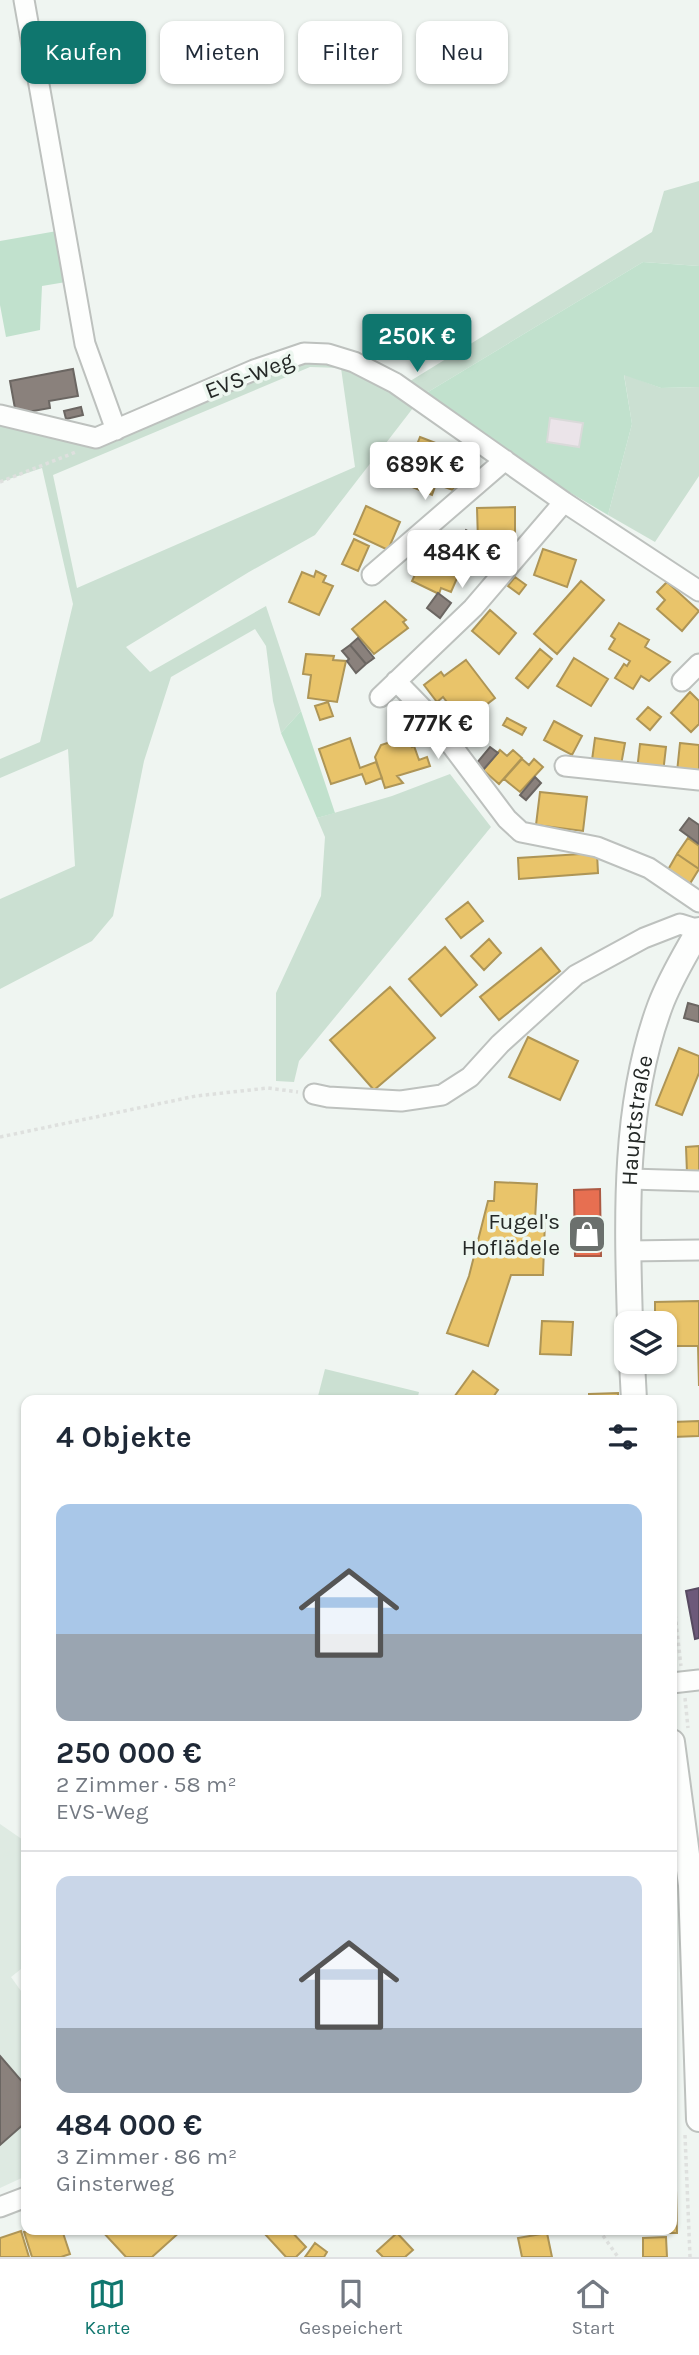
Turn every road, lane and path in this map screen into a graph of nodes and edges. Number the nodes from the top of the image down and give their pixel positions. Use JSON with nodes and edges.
{"nodes":[{"id":1,"x":24,"y":0,"type":"edge"},
{"id":2,"x":0,"y":415,"type":"edge"},
{"id":3,"x":116,"y":430,"type":"junction"},
{"id":4,"x":96,"y":438,"type":"junction"},
{"id":5,"x":505,"y":460,"type":"junction"},
{"id":6,"x":0,"y":482,"type":"edge"},
{"id":7,"x":564,"y":502,"type":"junction"},
{"id":8,"x":372,"y":575,"type":"dead end"},
{"id":9,"x":699,"y":591,"type":"edge"},
{"id":10,"x":699,"y":664,"type":"edge"},
{"id":11,"x":396,"y":681,"type":"junction"},
{"id":12,"x":682,"y":681,"type":"dead end"},
{"id":13,"x":380,"y":697,"type":"dead end"},
{"id":14,"x":565,"y":766,"type":"dead end"},
{"id":15,"x":699,"y":780,"type":"edge"},
{"id":16,"x":699,"y":902,"type":"edge"},
{"id":17,"x":699,"y":930,"type":"edge"},
{"id":18,"x":314,"y":1094,"type":"joint"},
{"id":19,"x":0,"y":1137,"type":"edge"},
{"id":20,"x":630,"y":1179,"type":"junction"},
{"id":21,"x":699,"y":1181,"type":"edge"},
{"id":22,"x":699,"y":1250,"type":"edge"},
{"id":23,"x":628,"y":1251,"type":"junction"},
{"id":24,"x":630,"y":1311,"type":"edge"},
{"id":25,"x":633,"y":1374,"type":"edge"},
{"id":26,"x":634,"y":1395,"type":"edge"},
{"id":27,"x":699,"y":1680,"type":"edge"},
{"id":28,"x":677,"y":1682,"type":"edge"},
{"id":29,"x":677,"y":1769,"type":"edge"},
{"id":30,"x":693,"y":1856,"type":"edge"},
{"id":31,"x":699,"y":2119,"type":"edge"},
{"id":32,"x":21,"y":2199,"type":"edge"},
{"id":33,"x":0,"y":2207,"type":"edge"},
{"id":34,"x":603,"y":2235,"type":"edge"},
{"id":35,"x":618,"y":2257,"type":"edge"}],
"edges":[{"from":1,"to":3,"type":"street"},
{"from":2,"to":4,"type":"street"},
{"from":3,"to":4,"type":"street","name":"EVS-Weg"},
{"from":3,"to":5,"type":"street","name":"EVS-Weg"},
{"from":4,"to":6,"type":"path"},
{"from":5,"to":7,"type":"street","name":"EVS-Weg"},
{"from":5,"to":8,"type":"street"},
{"from":7,"to":9,"type":"street","name":"EVS-Weg"},
{"from":7,"to":11,"type":"street"},
{"from":10,"to":12,"type":"street"},
{"from":11,"to":13,"type":"street"},
{"from":11,"to":16,"type":"street"},
{"from":14,"to":15,"type":"street"},
{"from":17,"to":18,"type":"street"},
{"from":17,"to":20,"type":"main road","name":"Hauptstraße"},
{"from":18,"to":19,"type":"path"},
{"from":20,"to":21,"type":"street"},
{"from":20,"to":23,"type":"main road","name":"Hauptstraße"},
{"from":22,"to":23,"type":"street"},
{"from":23,"to":24,"type":"main road","name":"Hauptstraße"},
{"from":25,"to":26,"type":"main road"},
{"from":27,"to":28,"type":"street"},
{"from":29,"to":30,"type":"main road"},
{"from":30,"to":31,"type":"main road"},
{"from":32,"to":33,"type":"street"},
{"from":34,"to":35,"type":"path"}]}
